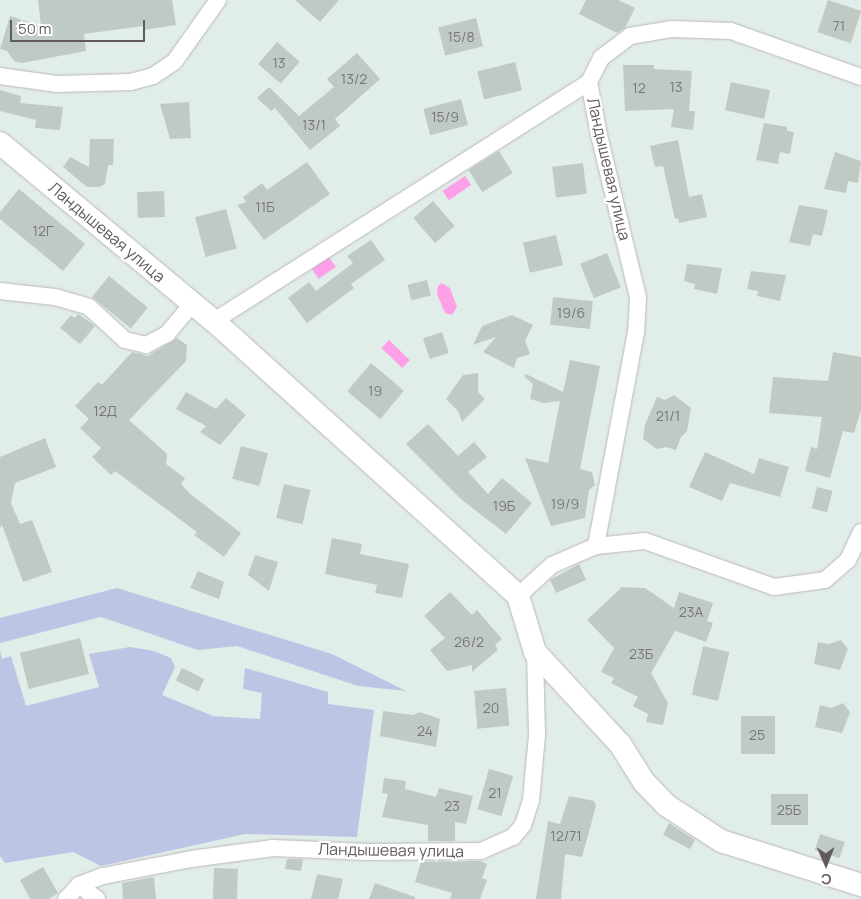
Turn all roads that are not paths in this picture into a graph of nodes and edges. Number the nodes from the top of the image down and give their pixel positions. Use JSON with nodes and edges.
{"nodes":[{"id":1,"x":218,"y":0,"type":"edge"},
{"id":2,"x":0,"y":76,"type":"edge"},
{"id":3,"x":861,"y":77,"type":"edge"},
{"id":4,"x":589,"y":82,"type":"junction"},
{"id":5,"x":0,"y":143,"type":"edge"},
{"id":6,"x":0,"y":291,"type":"edge"},
{"id":7,"x":192,"y":304,"type":"junction"},
{"id":8,"x":214,"y":321,"type":"junction"},
{"id":9,"x":861,"y":532,"type":"edge"},
{"id":10,"x":596,"y":546,"type":"junction"},
{"id":11,"x":518,"y":596,"type":"junction"},
{"id":12,"x":535,"y":652,"type":"junction"},
{"id":13,"x":79,"y":885,"type":"junction"},
{"id":14,"x":861,"y":886,"type":"edge"},
{"id":15,"x":66,"y":899,"type":"edge"},
{"id":16,"x":97,"y":899,"type":"edge"}],
"edges":[{"from":1,"to":2,"type":"street"},
{"from":3,"to":4,"type":"street"},
{"from":4,"to":8,"type":"street","name":"Ландышевая улица"},
{"from":4,"to":10,"type":"street","name":"Ландышевая улица"},
{"from":5,"to":7,"type":"street","name":"Ландышевая улица"},
{"from":6,"to":7,"type":"street"},
{"from":7,"to":8,"type":"street","name":"Ландышевая улица"},
{"from":8,"to":11,"type":"street","name":"Ландышевая улица"},
{"from":9,"to":10,"type":"street"},
{"from":10,"to":11,"type":"street"},
{"from":11,"to":12,"type":"street","name":"Ландышевая улица"},
{"from":12,"to":13,"type":"street","name":"Ландышевая улица"},
{"from":12,"to":14,"type":"street","name":"Ландышевая улица"},
{"from":13,"to":15,"type":"street"},
{"from":13,"to":16,"type":"street"}]}
